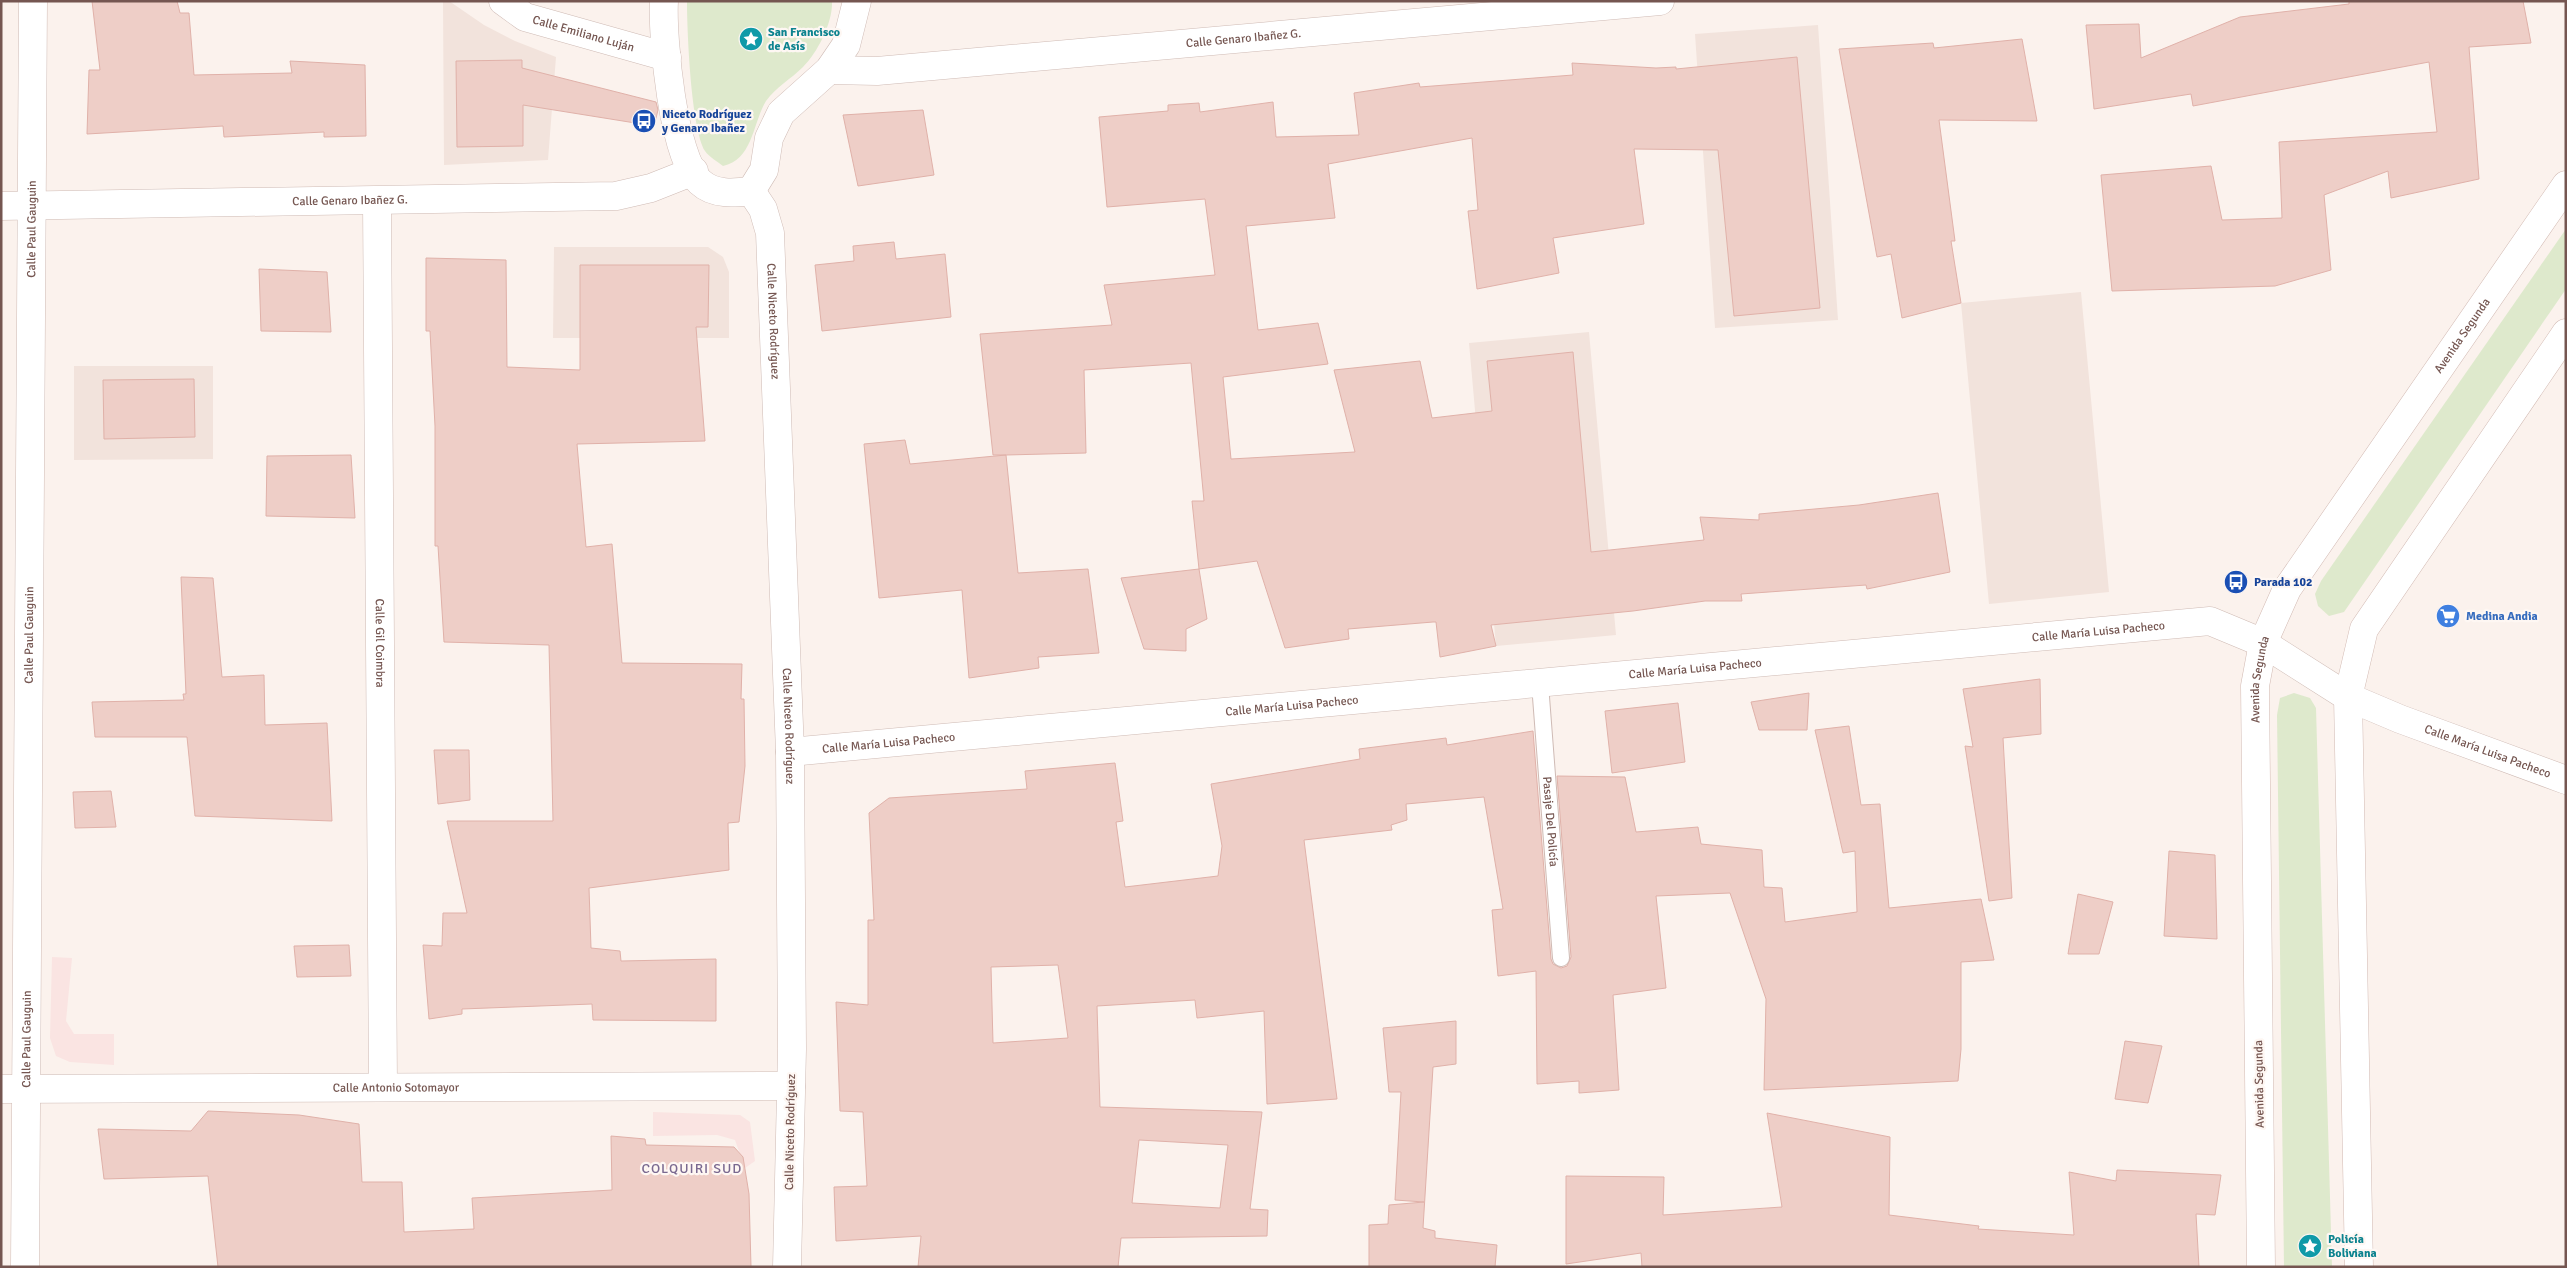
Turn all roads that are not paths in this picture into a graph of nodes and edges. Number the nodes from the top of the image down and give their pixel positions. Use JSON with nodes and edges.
{"nodes":[{"id":1,"x":33,"y":1,"type":"edge"},
{"id":2,"x":503,"y":1,"type":"edge"},
{"id":3,"x":664,"y":1,"type":"edge"},
{"id":4,"x":857,"y":1,"type":"edge"},
{"id":5,"x":1660,"y":1,"type":"edge"},
{"id":6,"x":667,"y":57,"type":"junction"},
{"id":7,"x":829,"y":70,"type":"junction"},
{"id":8,"x":694,"y":171,"type":"junction"},
{"id":9,"x":2566,"y":185,"type":"edge"},
{"id":10,"x":751,"y":192,"type":"junction"},
{"id":11,"x":377,"y":201,"type":"junction"},
{"id":12,"x":1,"y":206,"type":"edge"},
{"id":13,"x":32,"y":206,"type":"junction"},
{"id":14,"x":2566,"y":333,"type":"edge"},
{"id":15,"x":2263,"y":643,"type":"junction"},
{"id":16,"x":1540,"y":684,"type":"junction"},
{"id":17,"x":2348,"y":697,"type":"junction"},
{"id":18,"x":790,"y":752,"type":"junction"},
{"id":19,"x":2566,"y":780,"type":"edge"},
{"id":20,"x":1561,"y":958,"type":"dead end"},
{"id":21,"x":383,"y":1086,"type":"junction"},
{"id":22,"x":791,"y":1086,"type":"junction"},
{"id":23,"x":13,"y":1089,"type":"edge"},
{"id":24,"x":25,"y":1267,"type":"edge"},
{"id":25,"x":788,"y":1267,"type":"edge"},
{"id":26,"x":2261,"y":1267,"type":"edge"},
{"id":27,"x":2359,"y":1267,"type":"edge"}],
"edges":[{"from":1,"to":13,"type":"street","name":"Calle Paul Gauguin"},
{"from":2,"to":6,"type":"street","name":"Calle Emiliano Luján"},
{"from":3,"to":6,"type":"street"},
{"from":4,"to":7,"type":"street"},
{"from":5,"to":7,"type":"street","name":"Calle Genaro Ibañez G."},
{"from":6,"to":8,"type":"street"},
{"from":7,"to":10,"type":"street"},
{"from":8,"to":10,"type":"street"},
{"from":8,"to":11,"type":"street","name":"Calle Genaro Ibañez G."},
{"from":9,"to":15,"type":"street","name":"Avenida Segunda"},
{"from":10,"to":18,"type":"street","name":"Calle Niceto Rodríguez"},
{"from":11,"to":13,"type":"street","name":"Calle Genaro Ibañez G."},
{"from":11,"to":21,"type":"street","name":"Calle Gil Coimbra"},
{"from":12,"to":13,"type":"street","name":"Calle Genaro Ibañez G."},
{"from":13,"to":23,"type":"street","name":"Calle Paul Gauguin"},
{"from":14,"to":17,"type":"street"},
{"from":15,"to":16,"type":"street","name":"Calle María Luisa Pacheco"},
{"from":15,"to":17,"type":"street","name":"Calle María Luisa Pacheco"},
{"from":15,"to":26,"type":"street","name":"Avenida Segunda"},
{"from":16,"to":18,"type":"street","name":"Calle María Luisa Pacheco"},
{"from":16,"to":20,"type":"lane","name":"Pasaje Del Policía"},
{"from":17,"to":19,"type":"street","name":"Calle María Luisa Pacheco"},
{"from":17,"to":27,"type":"street"},
{"from":18,"to":22,"type":"street","name":"Calle Niceto Rodríguez"},
{"from":21,"to":22,"type":"street","name":"Calle Antonio Sotomayor"},
{"from":21,"to":23,"type":"street","name":"Calle Antonio Sotomayor"},
{"from":22,"to":25,"type":"street","name":"Calle Niceto Rodríguez"},
{"from":23,"to":24,"type":"street","name":"Calle Paul Gauguin"}]}
